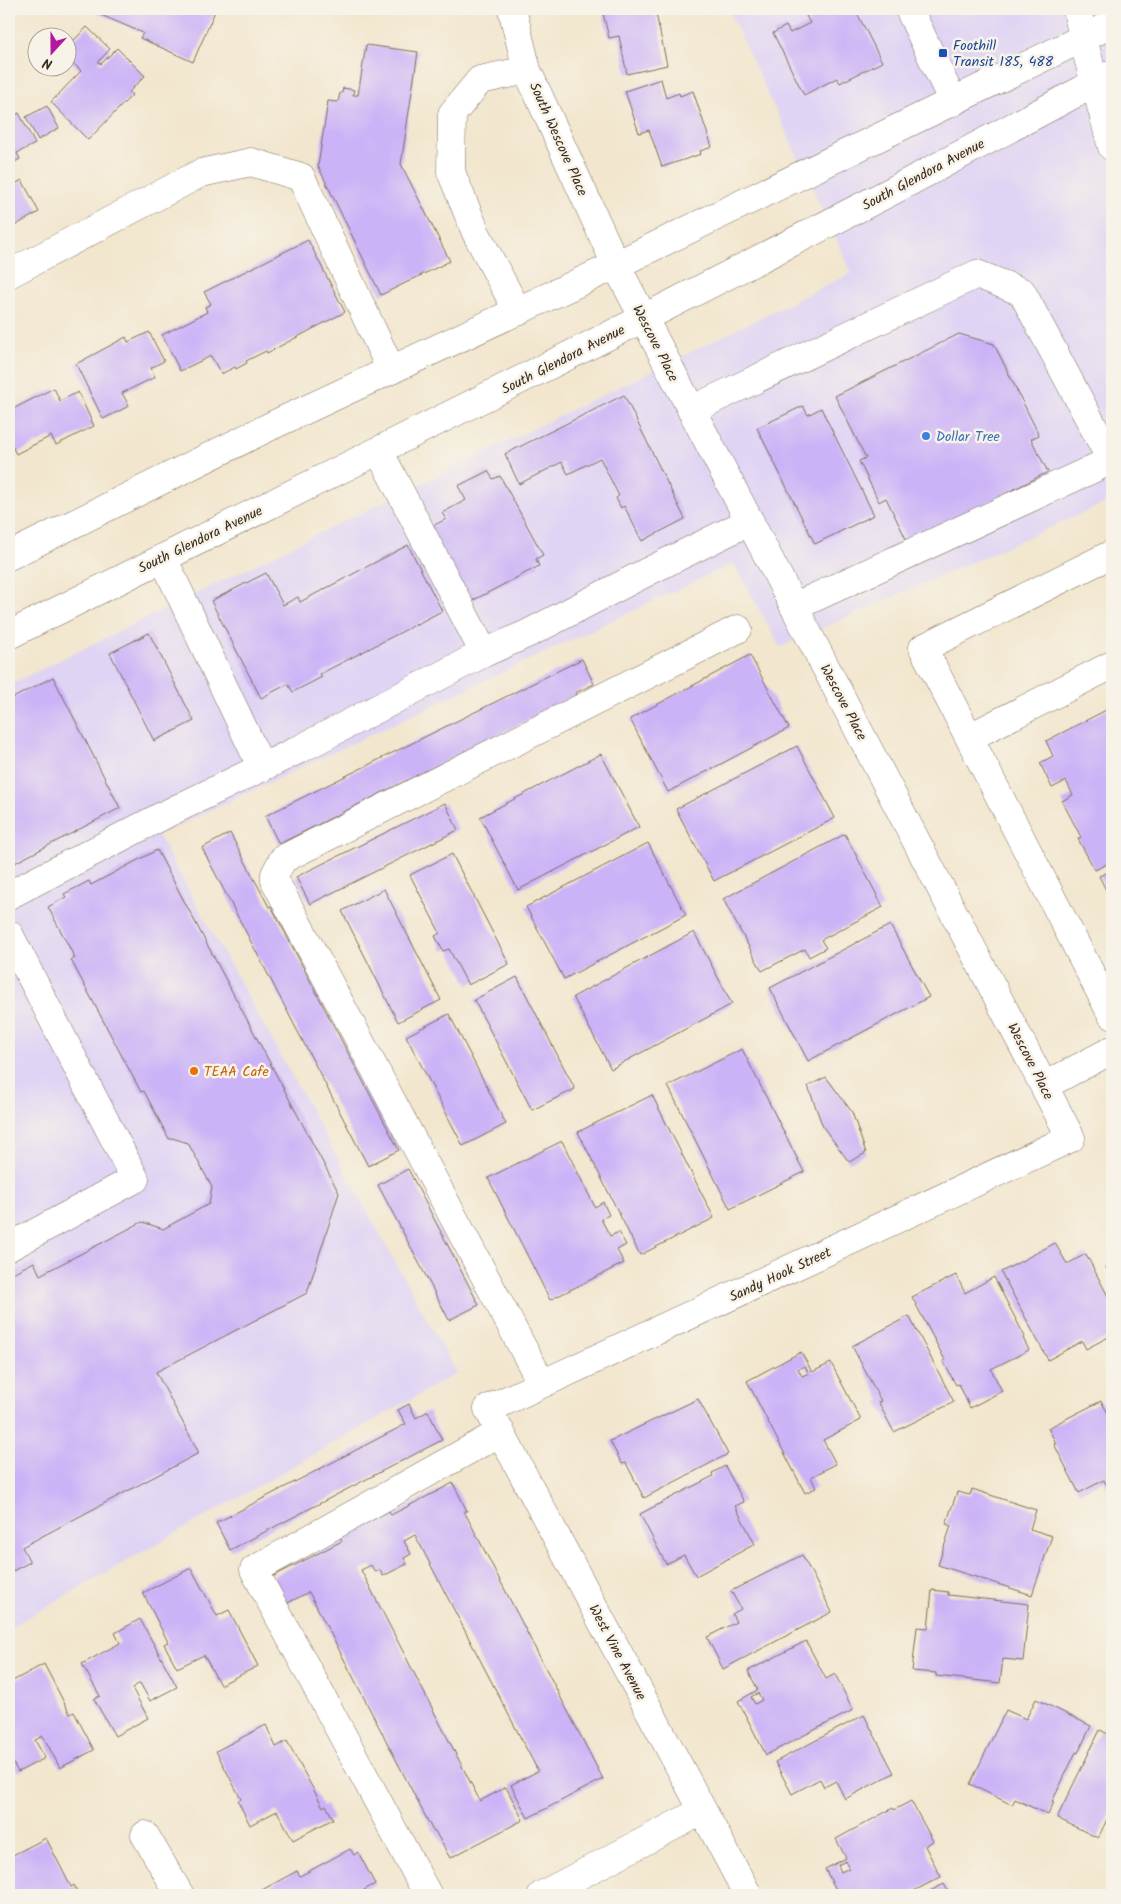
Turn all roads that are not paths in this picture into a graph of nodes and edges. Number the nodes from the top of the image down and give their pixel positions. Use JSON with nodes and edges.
{"nodes":[{"id":1,"x":512,"y":9,"type":"edge"},
{"id":2,"x":909,"y":9,"type":"edge"},
{"id":3,"x":1077,"y":9,"type":"edge"},
{"id":4,"x":1112,"y":24,"type":"edge"},
{"id":5,"x":1083,"y":39,"type":"junction"},
{"id":6,"x":528,"y":70,"type":"junction"},
{"id":7,"x":1104,"y":78,"type":"edge"},
{"id":8,"x":952,"y":102,"type":"junction"},
{"id":9,"x":1112,"y":147,"type":"edge"},
{"id":10,"x":616,"y":265,"type":"junction"},
{"id":11,"x":9,"y":274,"type":"edge"},
{"id":12,"x":518,"y":312,"type":"junction"},
{"id":13,"x":644,"y":318,"type":"junction"},
{"id":14,"x":391,"y":370,"type":"junction"},
{"id":15,"x":691,"y":410,"type":"junction"},
{"id":16,"x":379,"y":451,"type":"junction"},
{"id":17,"x":1112,"y":460,"type":"edge"},
{"id":18,"x":750,"y":521,"type":"junction"},
{"id":19,"x":1112,"y":554,"type":"edge"},
{"id":20,"x":9,"y":556,"type":"edge"},
{"id":21,"x":163,"y":558,"type":"junction"},
{"id":22,"x":794,"y":607,"type":"junction"},
{"id":23,"x":738,"y":628,"type":"dead end"},
{"id":24,"x":9,"y":635,"type":"edge"},
{"id":25,"x":484,"y":654,"type":"junction"},
{"id":26,"x":1112,"y":665,"type":"edge"},
{"id":27,"x":970,"y":737,"type":"junction"},
{"id":28,"x":262,"y":768,"type":"junction"},
{"id":29,"x":9,"y":895,"type":"edge"},
{"id":30,"x":9,"y":934,"type":"edge"},
{"id":31,"x":1112,"y":1015,"type":"edge"},
{"id":32,"x":1112,"y":1050,"type":"edge"},
{"id":33,"x":1044,"y":1086,"type":"junction"},
{"id":34,"x":1071,"y":1138,"type":"joint"},
{"id":35,"x":9,"y":1248,"type":"edge"},
{"id":36,"x":542,"y":1384,"type":"junction"},
{"id":37,"x":494,"y":1421,"type":"junction"},
{"id":38,"x":702,"y":1811,"type":"junction"},
{"id":39,"x":145,"y":1835,"type":"dead end"},
{"id":40,"x":180,"y":1895,"type":"edge"},
{"id":41,"x":428,"y":1895,"type":"edge"},
{"id":42,"x":542,"y":1895,"type":"edge"},
{"id":43,"x":748,"y":1895,"type":"edge"}],
"edges":[{"from":1,"to":6,"type":"street","name":"South Wescove Place"},
{"from":2,"to":8,"type":"street"},
{"from":3,"to":5,"type":"street"},
{"from":4,"to":5,"type":"street"},
{"from":5,"to":7,"type":"street"},
{"from":5,"to":8,"type":"street"},
{"from":6,"to":10,"type":"street","name":"South Wescove Place"},
{"from":6,"to":12,"type":"street"},
{"from":7,"to":9,"type":"street"},
{"from":7,"to":13,"type":"street","name":"South Glendora Avenue"},
{"from":8,"to":10,"type":"street"},
{"from":10,"to":12,"type":"street"},
{"from":10,"to":13,"type":"street","name":"Wescove Place"},
{"from":11,"to":14,"type":"street"},
{"from":12,"to":14,"type":"street"},
{"from":13,"to":15,"type":"street","name":"Wescove Place"},
{"from":13,"to":16,"type":"street","name":"South Glendora Avenue"},
{"from":14,"to":20,"type":"street"},
{"from":15,"to":17,"type":"street"},
{"from":15,"to":18,"type":"street","name":"Wescove Place"},
{"from":16,"to":21,"type":"street","name":"South Glendora Avenue"},
{"from":16,"to":25,"type":"street"},
{"from":17,"to":22,"type":"street"},
{"from":18,"to":22,"type":"street","name":"Wescove Place"},
{"from":18,"to":25,"type":"street"},
{"from":19,"to":27,"type":"street"},
{"from":21,"to":24,"type":"street","name":"South Glendora Avenue"},
{"from":21,"to":28,"type":"street"},
{"from":22,"to":33,"type":"street","name":"Wescove Place"},
{"from":23,"to":36,"type":"street"},
{"from":25,"to":28,"type":"street"},
{"from":26,"to":27,"type":"street"},
{"from":27,"to":31,"type":"street"},
{"from":28,"to":29,"type":"street"},
{"from":30,"to":35,"type":"street"},
{"from":32,"to":33,"type":"street"},
{"from":33,"to":34,"type":"street","name":"Wescove Place"},
{"from":34,"to":36,"type":"street","name":"Sandy Hook Street"},
{"from":36,"to":37,"type":"street","name":"Sandy Hook Street"},
{"from":37,"to":38,"type":"street","name":"West Vine Avenue"},
{"from":37,"to":41,"type":"street","name":"Sandy Hook Street"},
{"from":38,"to":42,"type":"street"},
{"from":38,"to":43,"type":"street","name":"West Vine Avenue"},
{"from":39,"to":40,"type":"street"}]}
